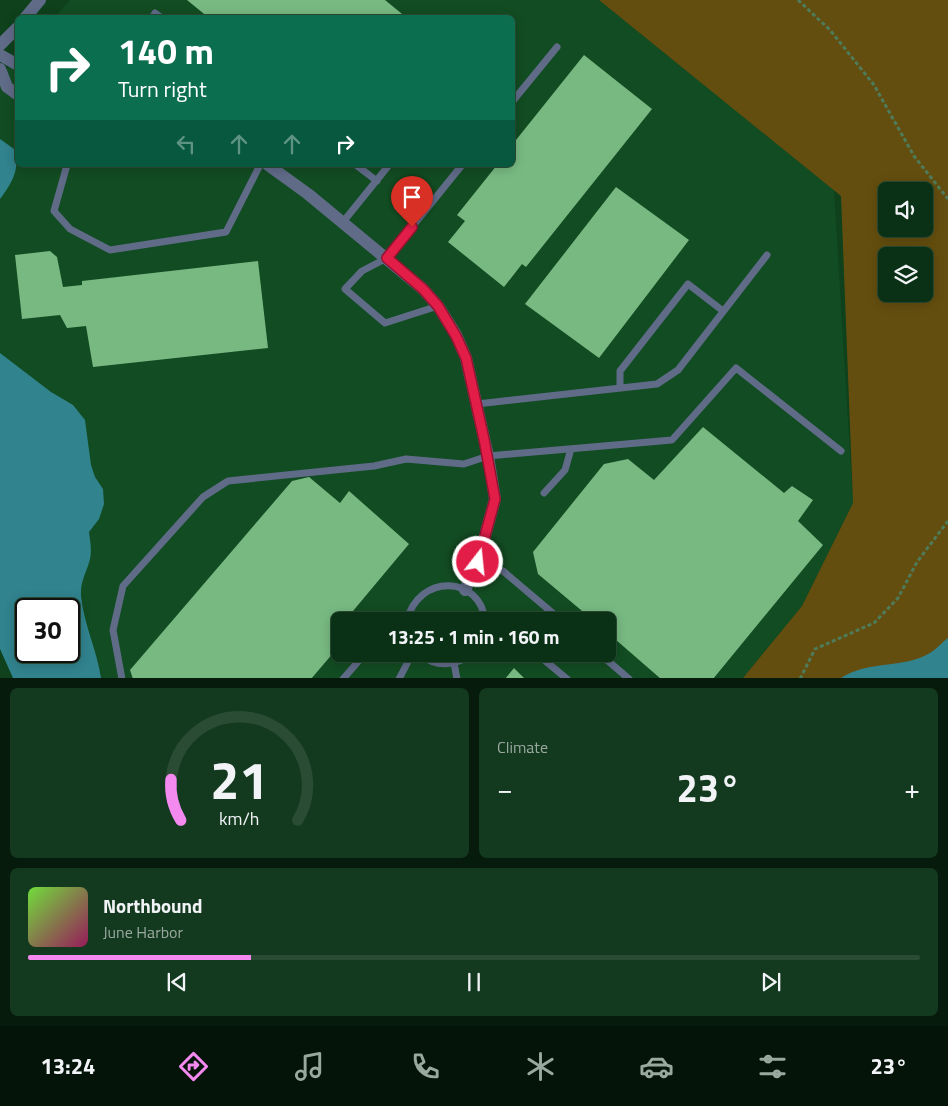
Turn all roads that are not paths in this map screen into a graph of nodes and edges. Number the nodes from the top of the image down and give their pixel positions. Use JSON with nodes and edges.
{"nodes":[{"id":1,"x":40,"y":0,"type":"edge"},
{"id":2,"x":28,"y":15,"type":"edge"},
{"id":3,"x":15,"y":30,"type":"edge"},
{"id":4,"x":0,"y":45,"type":"edge"},
{"id":5,"x":557,"y":47,"type":"dead end"},
{"id":6,"x":0,"y":56,"type":"edge"},
{"id":7,"x":15,"y":64,"type":"edge"},
{"id":8,"x":0,"y":68,"type":"edge"},
{"id":9,"x":15,"y":93,"type":"edge"},
{"id":10,"x":515,"y":98,"type":"edge"},
{"id":11,"x":65,"y":167,"type":"edge"},
{"id":12,"x":259,"y":167,"type":"edge"},
{"id":13,"x":271,"y":167,"type":"edge"},
{"id":14,"x":358,"y":167,"type":"edge"},
{"id":15,"x":387,"y":167,"type":"edge"},
{"id":16,"x":460,"y":167,"type":"edge"},
{"id":17,"x":376,"y":181,"type":"junction"},
{"id":18,"x":344,"y":222,"type":"junction"},
{"id":19,"x":767,"y":255,"type":"dead end"},
{"id":20,"x":387,"y":258,"type":"junction"},
{"id":21,"x":438,"y":306,"type":"junction"},
{"id":22,"x":723,"y":311,"type":"junction"},
{"id":23,"x":620,"y":387,"type":"junction"},
{"id":24,"x":477,"y":404,"type":"junction"},
{"id":25,"x":571,"y":449,"type":"junction"},
{"id":26,"x":841,"y":451,"type":"dead end"},
{"id":27,"x":488,"y":456,"type":"junction"},
{"id":28,"x":544,"y":493,"type":"dead end"},
{"id":29,"x":478,"y":562,"type":"junction"},
{"id":30,"x":465,"y":590,"type":"junction"},
{"id":31,"x":410,"y":612,"type":"edge"},
{"id":32,"x":483,"y":612,"type":"edge"},
{"id":33,"x":551,"y":612,"type":"edge"},
{"id":34,"x":358,"y":662,"type":"edge"},
{"id":35,"x":408,"y":662,"type":"edge"},
{"id":36,"x":432,"y":662,"type":"edge"},
{"id":37,"x":458,"y":662,"type":"edge"},
{"id":38,"x":547,"y":662,"type":"edge"},
{"id":39,"x":610,"y":662,"type":"edge"},
{"id":40,"x":454,"y":664,"type":"junction"},
{"id":41,"x":122,"y":678,"type":"edge"},
{"id":42,"x":343,"y":678,"type":"edge"},
{"id":43,"x":399,"y":678,"type":"edge"},
{"id":44,"x":457,"y":678,"type":"edge"},
{"id":45,"x":567,"y":678,"type":"edge"},
{"id":46,"x":629,"y":678,"type":"edge"}],
"edges":[{"from":1,"to":2,"type":"street"},
{"from":3,"to":4,"type":"street"},
{"from":5,"to":10,"type":"lane"},
{"from":6,"to":7,"type":"street"},
{"from":8,"to":9,"type":"street"},
{"from":11,"to":12,"type":"lane"},
{"from":13,"to":18,"type":"street"},
{"from":14,"to":17,"type":"lane"},
{"from":15,"to":17,"type":"lane"},
{"from":16,"to":20,"type":"lane"},
{"from":17,"to":18,"type":"lane"},
{"from":18,"to":20,"type":"street"},
{"from":19,"to":22,"type":"lane"},
{"from":20,"to":21,"type":"street"},
{"from":20,"to":21,"type":"lane"},
{"from":21,"to":24,"type":"street"},
{"from":22,"to":23,"type":"lane"},
{"from":22,"to":23,"type":"lane"},
{"from":23,"to":24,"type":"lane"},
{"from":24,"to":27,"type":"street"},
{"from":25,"to":26,"type":"lane"},
{"from":25,"to":27,"type":"lane"},
{"from":25,"to":28,"type":"lane"},
{"from":27,"to":29,"type":"street"},
{"from":27,"to":41,"type":"lane"},
{"from":29,"to":30,"type":"street"},
{"from":29,"to":33,"type":"lane"},
{"from":30,"to":31,"type":"lane"},
{"from":30,"to":32,"type":"lane"},
{"from":34,"to":42,"type":"lane"},
{"from":35,"to":43,"type":"lane"},
{"from":36,"to":40,"type":"lane"},
{"from":37,"to":40,"type":"lane"},
{"from":38,"to":45,"type":"lane"},
{"from":39,"to":46,"type":"lane"},
{"from":40,"to":44,"type":"lane"}]}
